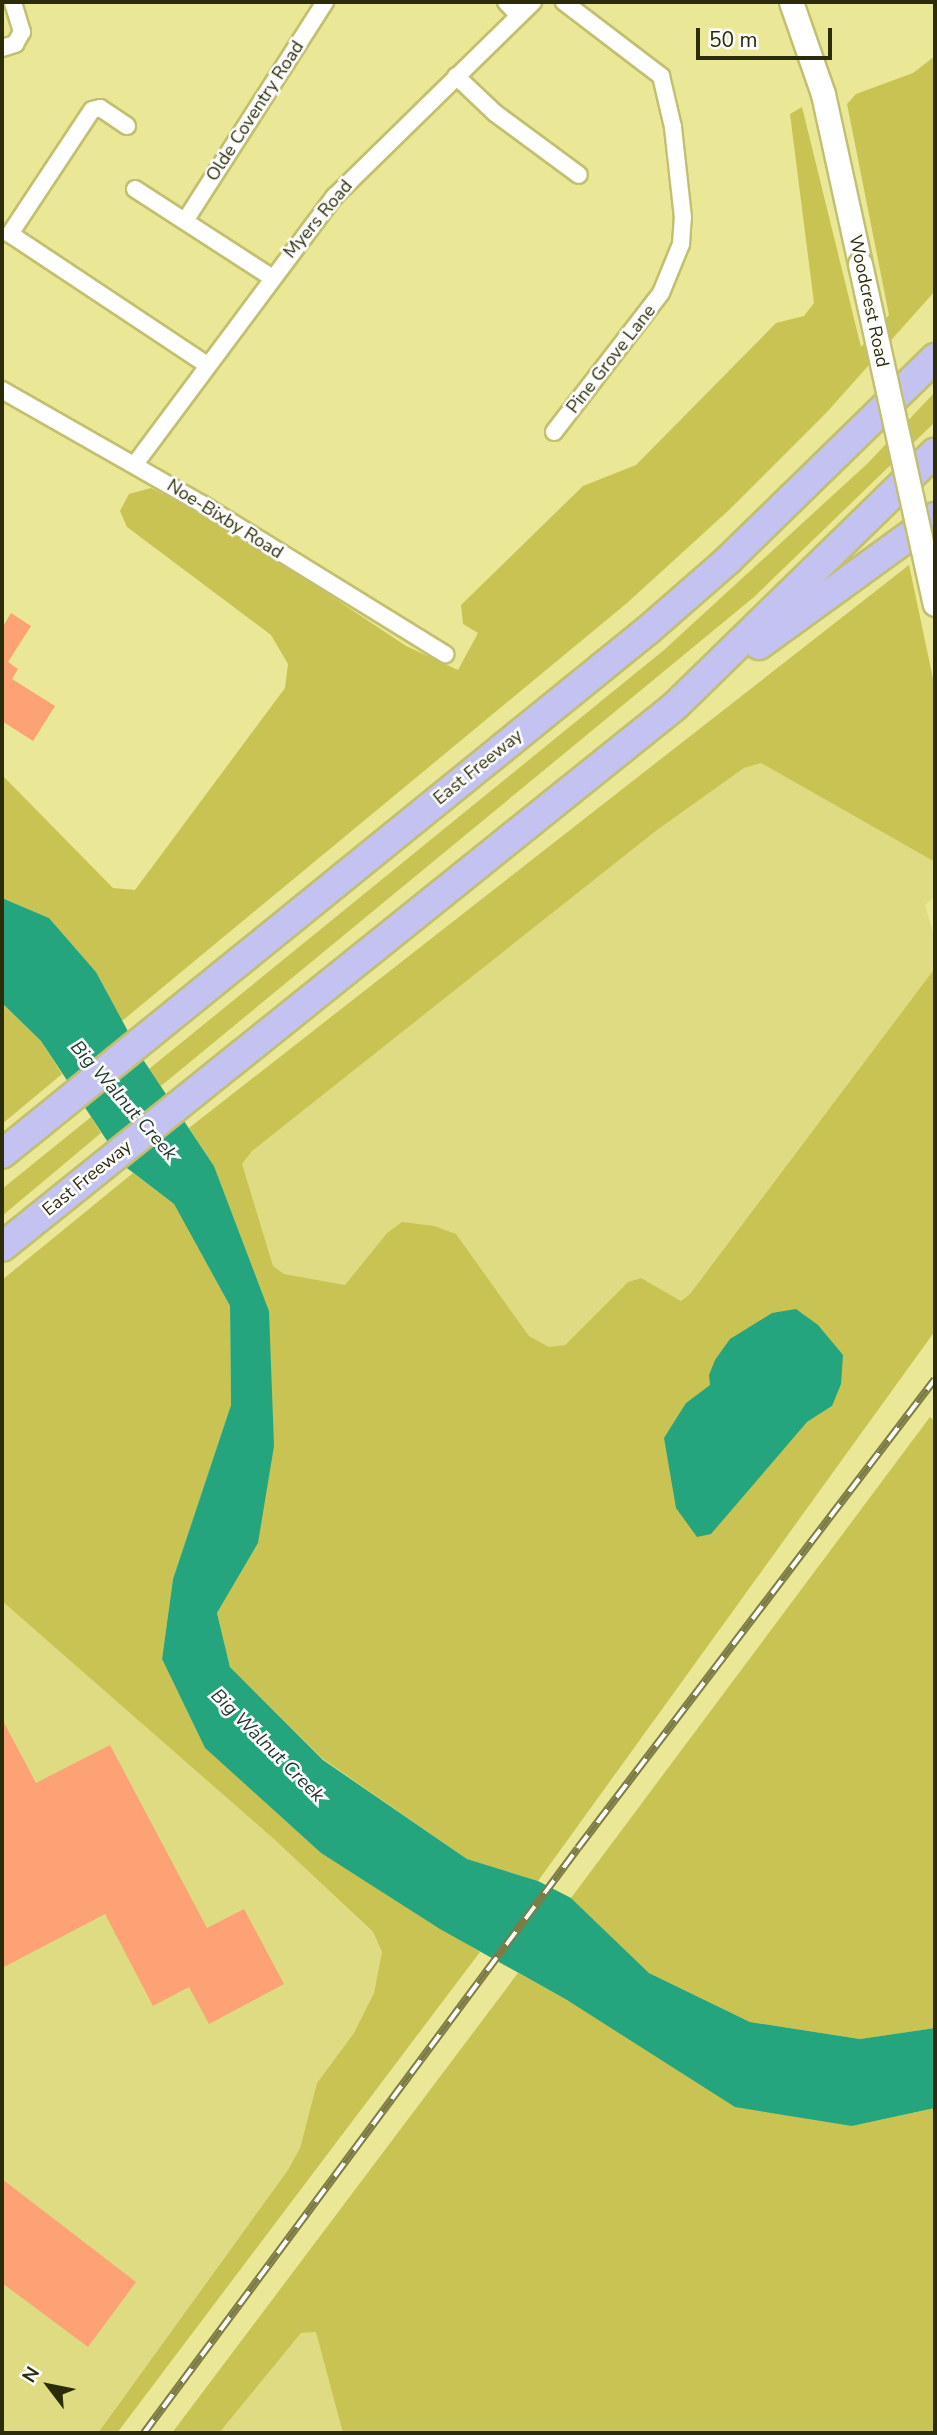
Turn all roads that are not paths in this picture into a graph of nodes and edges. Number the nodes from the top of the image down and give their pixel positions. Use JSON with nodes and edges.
{"nodes":[{"id":1,"x":13,"y":2,"type":"edge"},
{"id":2,"x":326,"y":2,"type":"edge"},
{"id":3,"x":506,"y":2,"type":"edge"},
{"id":4,"x":533,"y":2,"type":"edge"},
{"id":5,"x":564,"y":2,"type":"edge"},
{"id":6,"x":791,"y":2,"type":"edge"},
{"id":7,"x":519,"y":15,"type":"junction"},
{"id":8,"x":2,"y":48,"type":"edge"},
{"id":9,"x":456,"y":76,"type":"junction"},
{"id":10,"x":127,"y":126,"type":"dead end"},
{"id":11,"x":579,"y":176,"type":"dead end"},
{"id":12,"x":135,"y":188,"type":"dead end"},
{"id":13,"x":185,"y":221,"type":"junction"},
{"id":14,"x":271,"y":277,"type":"junction"},
{"id":15,"x":935,"y":341,"type":"edge"},
{"id":16,"x":935,"y":358,"type":"edge"},
{"id":17,"x":207,"y":365,"type":"junction"},
{"id":18,"x":2,"y":390,"type":"edge"},
{"id":19,"x":554,"y":432,"type":"dead end"},
{"id":20,"x":935,"y":452,"type":"edge"},
{"id":21,"x":135,"y":464,"type":"junction"},
{"id":22,"x":803,"y":487,"type":"junction"},
{"id":23,"x":935,"y":517,"type":"edge"},
{"id":24,"x":935,"y":604,"type":"edge"},
{"id":25,"x":445,"y":654,"type":"dead end"},
{"id":26,"x":674,"y":706,"type":"junction"},
{"id":27,"x":10,"y":1147,"type":"edge"},
{"id":28,"x":2,"y":1247,"type":"edge"}],
"edges":[{"from":1,"to":8,"type":"street"},
{"from":2,"to":13,"type":"street","name":"Olde Coventry Road"},
{"from":3,"to":7,"type":"street"},
{"from":4,"to":7,"type":"street","name":"Myers Road"},
{"from":5,"to":19,"type":"street","name":"Pine Grove Lane"},
{"from":6,"to":24,"type":"street","name":"Woodcrest Road","bridge":true},
{"from":7,"to":9,"type":"street","name":"Myers Road"},
{"from":9,"to":11,"type":"street"},
{"from":9,"to":14,"type":"street","name":"Myers Road"},
{"from":10,"to":17,"type":"street"},
{"from":12,"to":13,"type":"street"},
{"from":13,"to":14,"type":"street"},
{"from":14,"to":17,"type":"street","name":"Myers Road"},
{"from":15,"to":22,"type":"highway"},
{"from":16,"to":22,"type":"highway","name":"East Freeway"},
{"from":17,"to":21,"type":"street","name":"Myers Road"},
{"from":18,"to":21,"type":"street","name":"Noe-Bixby Road"},
{"from":20,"to":26,"type":"highway","name":"East Freeway"},
{"from":21,"to":25,"type":"street","name":"Noe-Bixby Road"},
{"from":22,"to":27,"type":"highway","name":"East Freeway"},
{"from":23,"to":26,"type":"highway"},
{"from":26,"to":28,"type":"highway","name":"East Freeway"}]}
